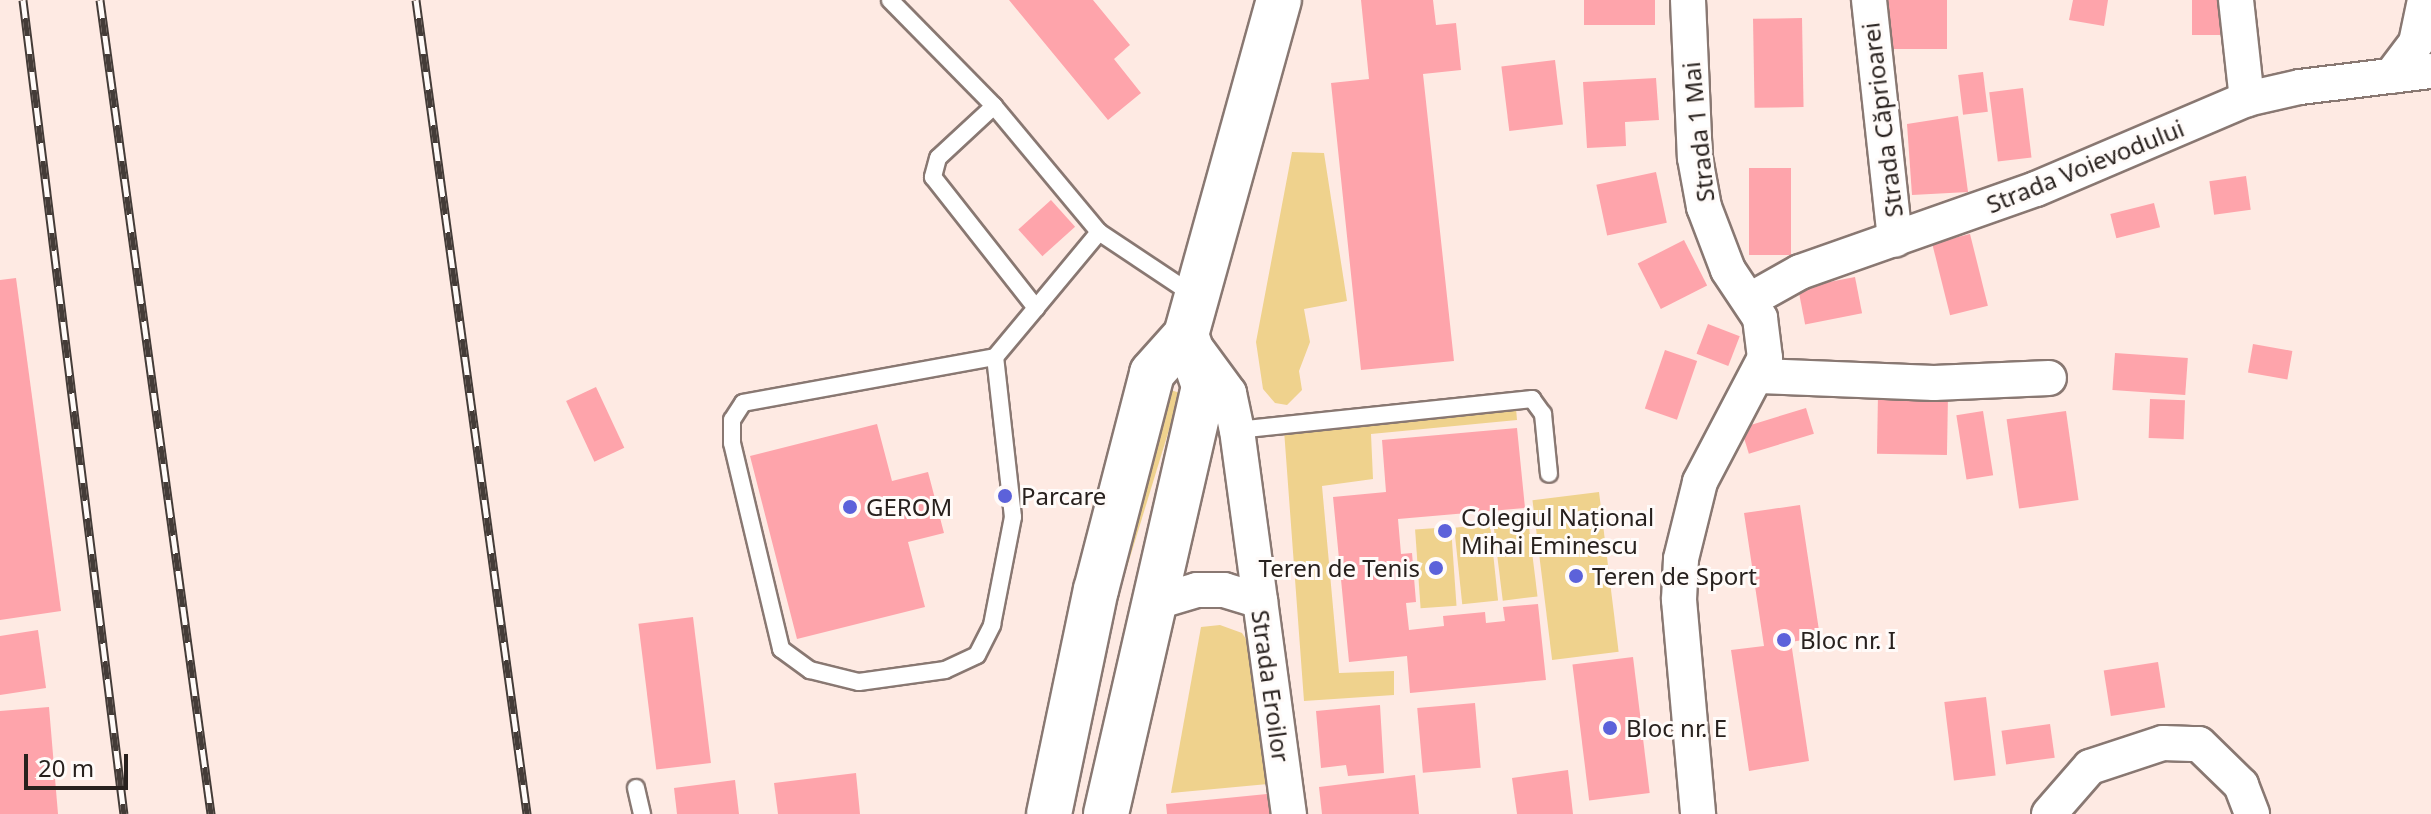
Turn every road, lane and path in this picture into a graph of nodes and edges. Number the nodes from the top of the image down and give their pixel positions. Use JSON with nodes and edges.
{"nodes":[{"id":1,"x":890,"y":0,"type":"edge"},
{"id":2,"x":1279,"y":0,"type":"edge"},
{"id":3,"x":1688,"y":0,"type":"edge"},
{"id":4,"x":1869,"y":0,"type":"edge"},
{"id":5,"x":2236,"y":0,"type":"edge"},
{"id":6,"x":2425,"y":0,"type":"edge"},
{"id":7,"x":2431,"y":71,"type":"edge"},
{"id":8,"x":2391,"y":76,"type":"junction"},
{"id":9,"x":2247,"y":99,"type":"junction"},
{"id":10,"x":994,"y":106,"type":"junction"},
{"id":11,"x":1099,"y":232,"type":"junction"},
{"id":12,"x":1895,"y":240,"type":"junction"},
{"id":13,"x":1750,"y":300,"type":"junction"},
{"id":14,"x":1036,"y":308,"type":"junction"},
{"id":15,"x":1191,"y":316,"type":"junction"},
{"id":16,"x":995,"y":357,"type":"junction"},
{"id":17,"x":1760,"y":376,"type":"junction"},
{"id":18,"x":2049,"y":378,"type":"dead end"},
{"id":19,"x":1237,"y":430,"type":"junction"},
{"id":20,"x":1549,"y":474,"type":"dead end"},
{"id":21,"x":1260,"y":601,"type":"junction"},
{"id":22,"x":1150,"y":604,"type":"junction"},
{"id":23,"x":636,"y":788,"type":"dead end"},
{"id":24,"x":642,"y":814,"type":"edge"},
{"id":25,"x":1049,"y":814,"type":"edge"},
{"id":26,"x":1106,"y":814,"type":"edge"},
{"id":27,"x":1289,"y":814,"type":"edge"},
{"id":28,"x":1698,"y":814,"type":"edge"},
{"id":29,"x":2049,"y":814,"type":"edge"},
{"id":30,"x":2252,"y":814,"type":"edge"}],
"edges":[{"from":1,"to":10,"type":"lane"},
{"from":2,"to":15,"type":"main road"},
{"from":3,"to":13,"type":"street","name":"Strada 1 Mai"},
{"from":4,"to":12,"type":"street","name":"Strada Căprioarei"},
{"from":5,"to":9,"type":"street"},
{"from":6,"to":8,"type":"street"},
{"from":7,"to":8,"type":"street","name":"Strada Voievodului"},
{"from":8,"to":9,"type":"street","name":"Strada Voievodului"},
{"from":9,"to":12,"type":"street","name":"Strada Voievodului"},
{"from":10,"to":11,"type":"lane"},
{"from":10,"to":14,"type":"lane"},
{"from":11,"to":14,"type":"lane"},
{"from":11,"to":15,"type":"lane"},
{"from":12,"to":13,"type":"street","name":"Strada Voievodului"},
{"from":13,"to":17,"type":"street","name":"Strada 1 Mai"},
{"from":14,"to":16,"type":"lane"},
{"from":15,"to":19,"type":"street","name":"Strada Eroilor"},
{"from":15,"to":22,"type":"main road"},
{"from":15,"to":25,"type":"main road"},
{"from":16,"to":16,"type":"lane"},
{"from":17,"to":18,"type":"street"},
{"from":17,"to":28,"type":"street"},
{"from":19,"to":20,"type":"lane"},
{"from":19,"to":21,"type":"street","name":"Strada Eroilor"},
{"from":21,"to":22,"type":"street"},
{"from":21,"to":27,"type":"street","name":"Strada Eroilor"},
{"from":22,"to":26,"type":"main road"},
{"from":23,"to":24,"type":"lane"},
{"from":29,"to":30,"type":"street"}]}
